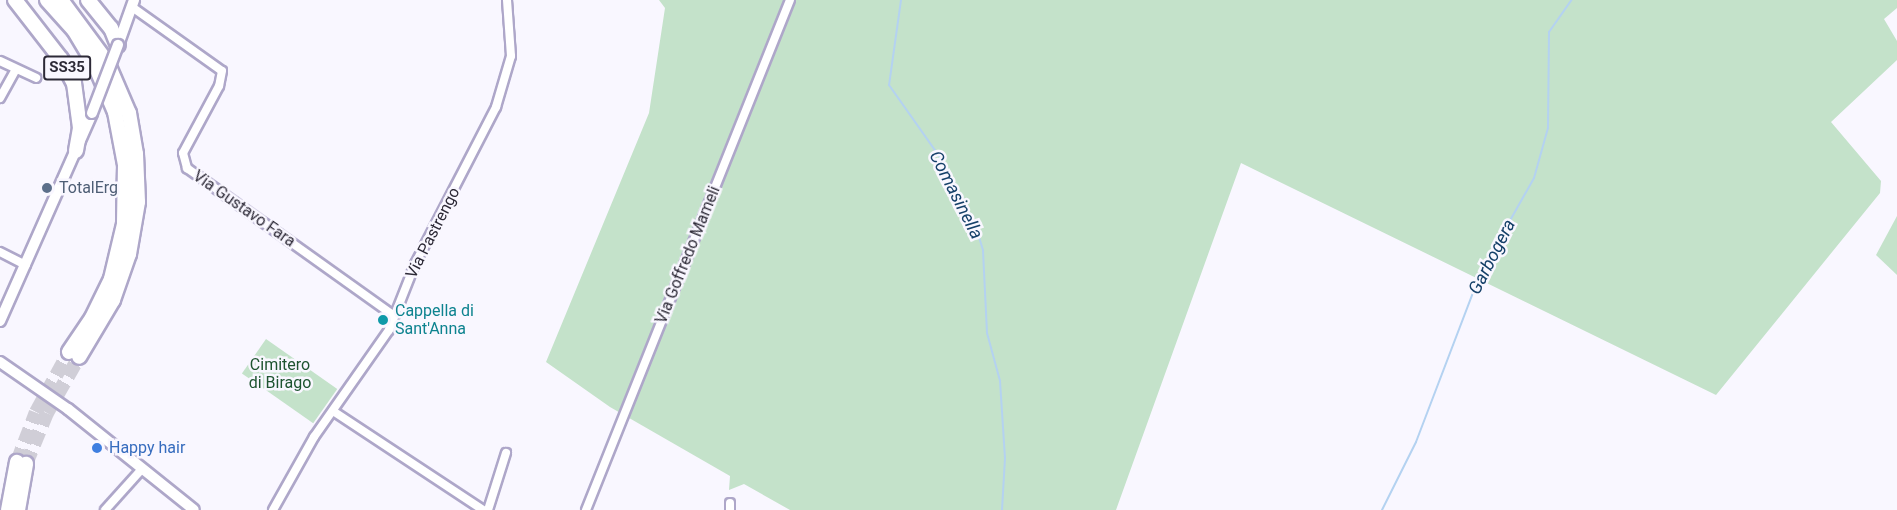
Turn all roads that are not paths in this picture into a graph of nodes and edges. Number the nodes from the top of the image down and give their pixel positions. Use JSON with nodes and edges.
{"nodes":[{"id":1,"x":15,"y":0,"type":"edge"},
{"id":2,"x":47,"y":0,"type":"edge"},
{"id":3,"x":62,"y":0,"type":"edge"},
{"id":4,"x":88,"y":0,"type":"edge"},
{"id":5,"x":99,"y":0,"type":"edge"},
{"id":6,"x":104,"y":0,"type":"edge"},
{"id":7,"x":507,"y":0,"type":"edge"},
{"id":8,"x":790,"y":0,"type":"edge"},
{"id":9,"x":133,"y":3,"type":"edge"},
{"id":10,"x":118,"y":45,"type":"junction"},
{"id":11,"x":0,"y":61,"type":"edge"},
{"id":12,"x":16,"y":69,"type":"junction"},
{"id":13,"x":36,"y":78,"type":"dead end"},
{"id":14,"x":0,"y":98,"type":"edge"},
{"id":15,"x":76,"y":151,"type":"junction"},
{"id":16,"x":0,"y":252,"type":"edge"},
{"id":17,"x":26,"y":265,"type":"junction"},
{"id":18,"x":392,"y":314,"type":"junction"},
{"id":19,"x":0,"y":321,"type":"edge"},
{"id":20,"x":2,"y":364,"type":"edge"},
{"id":21,"x":333,"y":411,"type":"junction"},
{"id":22,"x":506,"y":453,"type":"dead end"},
{"id":23,"x":141,"y":470,"type":"junction"},
{"id":24,"x":8,"y":510,"type":"edge"},
{"id":25,"x":18,"y":510,"type":"edge"},
{"id":26,"x":105,"y":510,"type":"edge"},
{"id":27,"x":194,"y":510,"type":"edge"},
{"id":28,"x":273,"y":510,"type":"edge"},
{"id":29,"x":483,"y":510,"type":"edge"},
{"id":30,"x":488,"y":510,"type":"edge"},
{"id":31,"x":586,"y":510,"type":"edge"}],
"edges":[{"from":1,"to":15,"type":"highway","number":"SS35"},
{"from":2,"to":3,"type":"highway","number":"SS35"},
{"from":4,"to":10,"type":"highway"},
{"from":5,"to":6,"type":"highway"},
{"from":7,"to":18,"type":"street","name":"Via Pastrengo"},
{"from":8,"to":31,"type":"street","name":"Via Goffredo Mameli"},
{"from":9,"to":10,"type":"main road"},
{"from":9,"to":18,"type":"street","name":"Via Gustavo Fara"},
{"from":10,"to":15,"type":"main road","bridge":true},
{"from":11,"to":12,"type":"street"},
{"from":12,"to":13,"type":"street"},
{"from":12,"to":14,"type":"street"},
{"from":15,"to":17,"type":"main road"},
{"from":16,"to":17,"type":"street"},
{"from":17,"to":19,"type":"main road"},
{"from":18,"to":21,"type":"street","name":"Via Pastrengo"},
{"from":20,"to":23,"type":"main road"},
{"from":21,"to":28,"type":"street","name":"Via Pastrengo"},
{"from":21,"to":29,"type":"street"},
{"from":22,"to":30,"type":"street"},
{"from":23,"to":26,"type":"street"},
{"from":23,"to":27,"type":"main road"},
{"from":24,"to":25,"type":"highway"}]}
